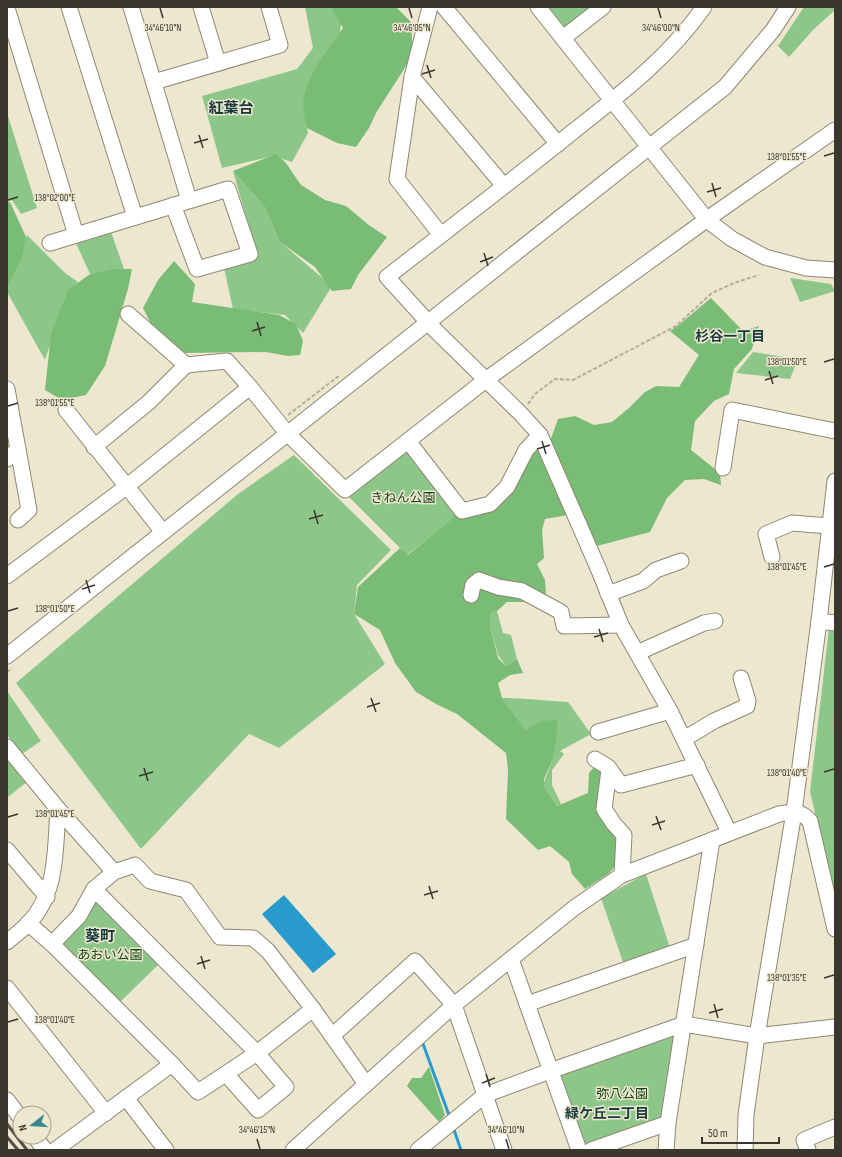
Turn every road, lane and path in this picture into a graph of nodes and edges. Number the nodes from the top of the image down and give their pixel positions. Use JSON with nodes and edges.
{"nodes":[{"id":1,"x":69,"y":7,"type":"edge"},
{"id":2,"x":132,"y":7,"type":"edge"},
{"id":3,"x":201,"y":7,"type":"edge"},
{"id":4,"x":269,"y":7,"type":"edge"},
{"id":5,"x":430,"y":7,"type":"edge"},
{"id":6,"x":444,"y":7,"type":"edge"},
{"id":7,"x":538,"y":7,"type":"edge"},
{"id":8,"x":603,"y":7,"type":"edge"},
{"id":9,"x":704,"y":7,"type":"edge"},
{"id":10,"x":788,"y":7,"type":"edge"},
{"id":11,"x":7,"y":8,"type":"edge"},
{"id":12,"x":563,"y":38,"type":"junction"},
{"id":13,"x":218,"y":63,"type":"junction"},
{"id":14,"x":412,"y":77,"type":"junction"},
{"id":15,"x":154,"y":82,"type":"junction"},
{"id":16,"x":612,"y":101,"type":"junction"},
{"id":17,"x":835,"y":130,"type":"edge"},
{"id":18,"x":558,"y":144,"type":"junction"},
{"id":19,"x":649,"y":147,"type":"junction"},
{"id":20,"x":504,"y":186,"type":"junction"},
{"id":21,"x":189,"y":200,"type":"junction"},
{"id":22,"x":173,"y":205,"type":"junction"},
{"id":23,"x":136,"y":217,"type":"junction"},
{"id":24,"x":707,"y":220,"type":"junction"},
{"id":25,"x":76,"y":235,"type":"junction"},
{"id":26,"x":441,"y":235,"type":"junction"},
{"id":27,"x":50,"y":243,"type":"dead end"},
{"id":28,"x":835,"y":270,"type":"edge"},
{"id":29,"x":759,"y":276,"type":"dead end"},
{"id":30,"x":128,"y":314,"type":"dead end"},
{"id":31,"x":428,"y":322,"type":"junction"},
{"id":32,"x":186,"y":365,"type":"junction"},
{"id":33,"x":487,"y":379,"type":"junction"},
{"id":34,"x":250,"y":387,"type":"junction"},
{"id":35,"x":7,"y":389,"type":"edge"},
{"id":36,"x":66,"y":410,"type":"dead end"},
{"id":37,"x":521,"y":414,"type":"junction"},
{"id":38,"x":835,"y":431,"type":"edge"},
{"id":39,"x":287,"y":433,"type":"junction"},
{"id":40,"x":540,"y":435,"type":"junction"},
{"id":41,"x":408,"y":442,"type":"junction"},
{"id":42,"x":94,"y":446,"type":"junction"},
{"id":43,"x":12,"y":454,"type":"edge"},
{"id":44,"x":724,"y":468,"type":"dead end"},
{"id":45,"x":835,"y":481,"type":"edge"},
{"id":46,"x":126,"y":487,"type":"junction"},
{"id":47,"x":18,"y":520,"type":"dead end"},
{"id":48,"x":829,"y":526,"type":"junction"},
{"id":49,"x":163,"y":532,"type":"junction"},
{"id":50,"x":772,"y":558,"type":"dead end"},
{"id":51,"x":681,"y":561,"type":"dead end"},
{"id":52,"x":7,"y":576,"type":"edge"},
{"id":53,"x":608,"y":594,"type":"junction"},
{"id":54,"x":471,"y":595,"type":"dead end"},
{"id":55,"x":715,"y":621,"type":"dead end"},
{"id":56,"x":819,"y":621,"type":"junction"},
{"id":57,"x":835,"y":623,"type":"edge"},
{"id":58,"x":621,"y":625,"type":"junction"},
{"id":59,"x":637,"y":653,"type":"junction"},
{"id":60,"x":8,"y":655,"type":"edge"},
{"id":61,"x":741,"y":678,"type":"dead end"},
{"id":62,"x":835,"y":708,"type":"edge"},
{"id":63,"x":670,"y":711,"type":"junction"},
{"id":64,"x":598,"y":732,"type":"dead end"},
{"id":65,"x":835,"y":735,"type":"edge"},
{"id":66,"x":684,"y":739,"type":"junction"},
{"id":67,"x":7,"y":747,"type":"edge"},
{"id":68,"x":594,"y":759,"type":"dead end"},
{"id":69,"x":697,"y":765,"type":"junction"},
{"id":70,"x":609,"y":770,"type":"junction"},
{"id":71,"x":58,"y":809,"type":"junction"},
{"id":72,"x":794,"y":812,"type":"junction"},
{"id":73,"x":730,"y":832,"type":"junction"},
{"id":74,"x":712,"y":840,"type":"junction"},
{"id":75,"x":7,"y":850,"type":"edge"},
{"id":76,"x":114,"y":872,"type":"junction"},
{"id":77,"x":622,"y":875,"type":"junction"},
{"id":78,"x":94,"y":889,"type":"junction"},
{"id":79,"x":47,"y":896,"type":"junction"},
{"id":80,"x":832,"y":906,"type":"edge"},
{"id":81,"x":28,"y":924,"type":"junction"},
{"id":82,"x":835,"y":929,"type":"edge"},
{"id":83,"x":7,"y":942,"type":"edge"},
{"id":84,"x":52,"y":944,"type":"junction"},
{"id":85,"x":696,"y":945,"type":"junction"},
{"id":86,"x":511,"y":959,"type":"junction"},
{"id":87,"x":7,"y":988,"type":"edge"},
{"id":88,"x":527,"y":1004,"type":"junction"},
{"id":89,"x":454,"y":1005,"type":"junction"},
{"id":90,"x":313,"y":1009,"type":"junction"},
{"id":91,"x":684,"y":1024,"type":"junction"},
{"id":92,"x":835,"y":1027,"type":"edge"},
{"id":93,"x":332,"y":1036,"type":"junction"},
{"id":94,"x":758,"y":1036,"type":"junction"},
{"id":95,"x":257,"y":1052,"type":"junction"},
{"id":96,"x":172,"y":1064,"type":"junction"},
{"id":97,"x":550,"y":1070,"type":"junction"},
{"id":98,"x":226,"y":1074,"type":"junction"},
{"id":99,"x":366,"y":1084,"type":"junction"},
{"id":100,"x":485,"y":1095,"type":"junction"},
{"id":101,"x":126,"y":1098,"type":"junction"},
{"id":102,"x":106,"y":1113,"type":"junction"},
{"id":103,"x":668,"y":1123,"type":"junction"},
{"id":104,"x":835,"y":1127,"type":"edge"},
{"id":105,"x":421,"y":1149,"type":"edge"},
{"id":106,"x":55,"y":1150,"type":"edge"},
{"id":107,"x":166,"y":1150,"type":"edge"},
{"id":108,"x":293,"y":1150,"type":"edge"},
{"id":109,"x":504,"y":1150,"type":"edge"},
{"id":110,"x":579,"y":1150,"type":"edge"},
{"id":111,"x":591,"y":1150,"type":"edge"},
{"id":112,"x":666,"y":1150,"type":"edge"},
{"id":113,"x":745,"y":1150,"type":"edge"},
{"id":114,"x":808,"y":1150,"type":"edge"}],
"edges":[{"from":1,"to":23,"type":"street"},
{"from":2,"to":15,"type":"street"},
{"from":3,"to":13,"type":"street"},
{"from":4,"to":13,"type":"street"},
{"from":5,"to":14,"type":"street"},
{"from":6,"to":18,"type":"street"},
{"from":7,"to":12,"type":"street"},
{"from":8,"to":12,"type":"street"},
{"from":9,"to":16,"type":"street"},
{"from":10,"to":19,"type":"street"},
{"from":11,"to":25,"type":"street"},
{"from":12,"to":16,"type":"street"},
{"from":13,"to":15,"type":"street"},
{"from":14,"to":20,"type":"street"},
{"from":14,"to":26,"type":"street"},
{"from":15,"to":21,"type":"street"},
{"from":16,"to":18,"type":"street"},
{"from":16,"to":19,"type":"street"},
{"from":17,"to":24,"type":"street"},
{"from":18,"to":20,"type":"street"},
{"from":19,"to":24,"type":"street"},
{"from":19,"to":31,"type":"street"},
{"from":20,"to":26,"type":"street"},
{"from":21,"to":22,"type":"street"},
{"from":21,"to":22,"type":"street"},
{"from":22,"to":23,"type":"street"},
{"from":23,"to":25,"type":"street"},
{"from":24,"to":28,"type":"street"},
{"from":24,"to":33,"type":"street"},
{"from":25,"to":27,"type":"street"},
{"from":26,"to":31,"type":"street"},
{"from":29,"to":37,"type":"path"},
{"from":30,"to":32,"type":"street"},
{"from":31,"to":33,"type":"street"},
{"from":31,"to":39,"type":"street"},
{"from":32,"to":34,"type":"street"},
{"from":32,"to":42,"type":"street"},
{"from":33,"to":37,"type":"street"},
{"from":33,"to":41,"type":"street"},
{"from":34,"to":39,"type":"street"},
{"from":34,"to":46,"type":"street"},
{"from":35,"to":43,"type":"street"},
{"from":36,"to":42,"type":"street"},
{"from":37,"to":40,"type":"street"},
{"from":38,"to":44,"type":"street"},
{"from":39,"to":41,"type":"street"},
{"from":39,"to":49,"type":"street"},
{"from":40,"to":41,"type":"street"},
{"from":40,"to":53,"type":"street"},
{"from":42,"to":46,"type":"street"},
{"from":43,"to":47,"type":"street"},
{"from":45,"to":48,"type":"street"},
{"from":46,"to":49,"type":"street"},
{"from":46,"to":52,"type":"street"},
{"from":48,"to":50,"type":"street"},
{"from":48,"to":56,"type":"street"},
{"from":49,"to":60,"type":"street"},
{"from":51,"to":53,"type":"street"},
{"from":53,"to":58,"type":"street"},
{"from":54,"to":58,"type":"street"},
{"from":55,"to":59,"type":"street"},
{"from":56,"to":57,"type":"street"},
{"from":56,"to":72,"type":"street"},
{"from":58,"to":59,"type":"street"},
{"from":59,"to":63,"type":"street"},
{"from":61,"to":66,"type":"street"},
{"from":62,"to":65,"type":"path"},
{"from":63,"to":64,"type":"street"},
{"from":63,"to":66,"type":"street"},
{"from":66,"to":69,"type":"street"},
{"from":67,"to":71,"type":"street"},
{"from":68,"to":70,"type":"street"},
{"from":69,"to":70,"type":"street"},
{"from":69,"to":73,"type":"street"},
{"from":70,"to":77,"type":"street"},
{"from":71,"to":76,"type":"street"},
{"from":71,"to":79,"type":"street"},
{"from":72,"to":73,"type":"street"},
{"from":72,"to":80,"type":"street"},
{"from":72,"to":94,"type":"street"},
{"from":73,"to":74,"type":"street"},
{"from":74,"to":77,"type":"street"},
{"from":74,"to":85,"type":"street"},
{"from":75,"to":79,"type":"street"},
{"from":76,"to":78,"type":"street"},
{"from":76,"to":90,"type":"street"},
{"from":77,"to":86,"type":"street"},
{"from":78,"to":84,"type":"street"},
{"from":78,"to":95,"type":"street"},
{"from":79,"to":81,"type":"street"},
{"from":80,"to":82,"type":"street"},
{"from":81,"to":83,"type":"street"},
{"from":81,"to":84,"type":"street"},
{"from":84,"to":96,"type":"street"},
{"from":85,"to":88,"type":"street"},
{"from":85,"to":91,"type":"street"},
{"from":86,"to":88,"type":"street"},
{"from":86,"to":89,"type":"street"},
{"from":87,"to":102,"type":"street"},
{"from":88,"to":97,"type":"street"},
{"from":89,"to":93,"type":"street"},
{"from":89,"to":99,"type":"street"},
{"from":89,"to":100,"type":"street"},
{"from":90,"to":93,"type":"street"},
{"from":90,"to":95,"type":"street"},
{"from":91,"to":94,"type":"street"},
{"from":91,"to":97,"type":"street"},
{"from":91,"to":103,"type":"street"},
{"from":92,"to":94,"type":"street"},
{"from":93,"to":99,"type":"street"},
{"from":94,"to":113,"type":"street"},
{"from":95,"to":98,"type":"street"},
{"from":95,"to":98,"type":"street"},
{"from":96,"to":98,"type":"street"},
{"from":96,"to":101,"type":"street"},
{"from":97,"to":100,"type":"street"},
{"from":97,"to":110,"type":"street"},
{"from":99,"to":108,"type":"street"},
{"from":100,"to":105,"type":"street"},
{"from":100,"to":109,"type":"street"},
{"from":101,"to":102,"type":"street"},
{"from":101,"to":107,"type":"street"},
{"from":102,"to":106,"type":"street"},
{"from":103,"to":111,"type":"street"},
{"from":103,"to":112,"type":"street"},
{"from":104,"to":114,"type":"street"}]}
